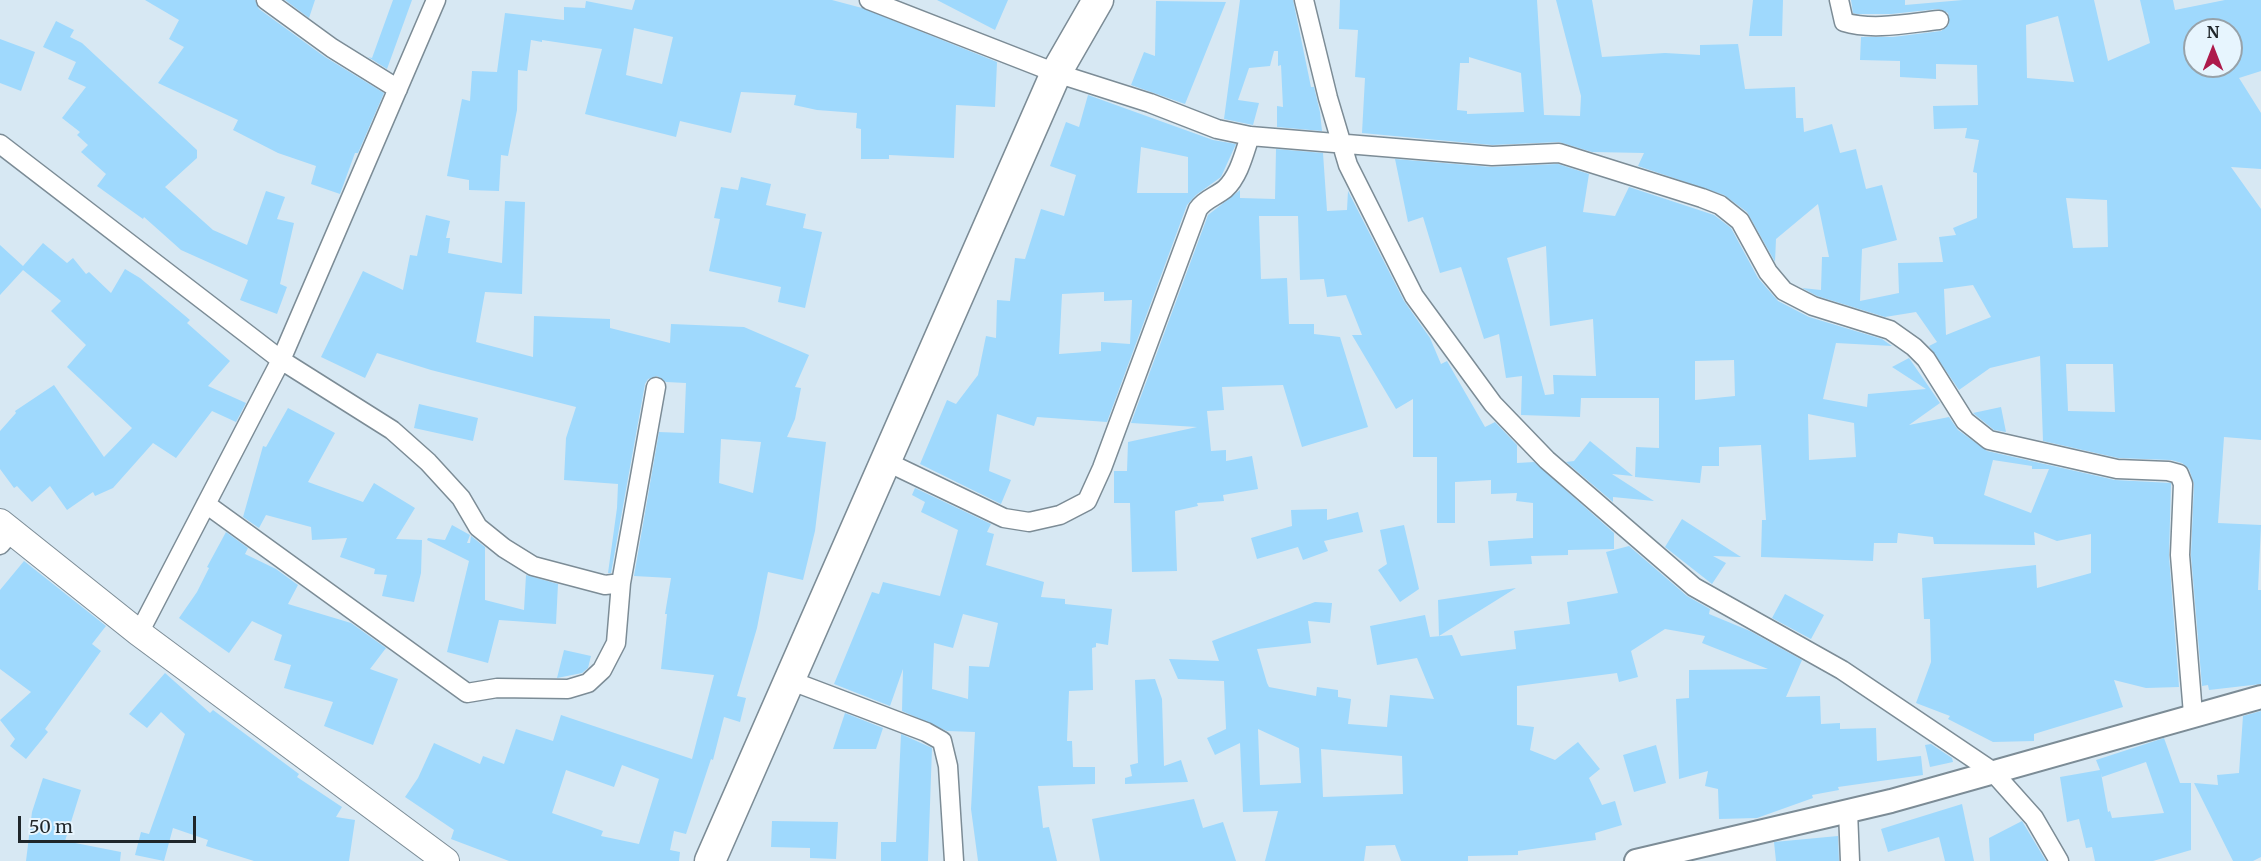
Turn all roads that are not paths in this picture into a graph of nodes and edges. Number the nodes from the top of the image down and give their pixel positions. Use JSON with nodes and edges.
{"nodes":[{"id":1,"x":266,"y":0,"type":"edge"},
{"id":2,"x":436,"y":0,"type":"edge"},
{"id":3,"x":869,"y":0,"type":"edge"},
{"id":4,"x":1098,"y":0,"type":"edge"},
{"id":5,"x":1304,"y":0,"type":"edge"},
{"id":6,"x":1839,"y":0,"type":"edge"},
{"id":7,"x":1940,"y":20,"type":"dead end"},
{"id":8,"x":1056,"y":73,"type":"junction"},
{"id":9,"x":398,"y":89,"type":"junction"},
{"id":10,"x":1250,"y":136,"type":"junction"},
{"id":11,"x":1341,"y":142,"type":"junction"},
{"id":12,"x":0,"y":144,"type":"edge"},
{"id":13,"x":281,"y":360,"type":"junction"},
{"id":14,"x":656,"y":387,"type":"dead end"},
{"id":15,"x":885,"y":461,"type":"junction"},
{"id":16,"x":206,"y":504,"type":"junction"},
{"id":17,"x":4,"y":532,"type":"edge"},
{"id":18,"x":621,"y":583,"type":"junction"},
{"id":19,"x":139,"y":633,"type":"junction"},
{"id":20,"x":789,"y":680,"type":"junction"},
{"id":21,"x":2260,"y":700,"type":"edge"},
{"id":22,"x":2193,"y":714,"type":"junction"},
{"id":23,"x":1992,"y":771,"type":"junction"},
{"id":24,"x":1848,"y":811,"type":"junction"},
{"id":25,"x":446,"y":861,"type":"edge"},
{"id":26,"x":710,"y":861,"type":"edge"},
{"id":27,"x":954,"y":861,"type":"edge"},
{"id":28,"x":1636,"y":861,"type":"edge"},
{"id":29,"x":1850,"y":861,"type":"edge"},
{"id":30,"x":2059,"y":861,"type":"edge"}],
"edges":[{"from":1,"to":9,"type":"street"},
{"from":2,"to":9,"type":"street"},
{"from":3,"to":8,"type":"street"},
{"from":4,"to":8,"type":"main road"},
{"from":5,"to":11,"type":"street"},
{"from":6,"to":7,"type":"street"},
{"from":8,"to":10,"type":"street"},
{"from":8,"to":15,"type":"main road"},
{"from":9,"to":13,"type":"street"},
{"from":10,"to":11,"type":"street"},
{"from":10,"to":15,"type":"street"},
{"from":11,"to":22,"type":"street"},
{"from":11,"to":23,"type":"street"},
{"from":12,"to":13,"type":"street"},
{"from":13,"to":16,"type":"street"},
{"from":13,"to":18,"type":"street"},
{"from":14,"to":18,"type":"street"},
{"from":15,"to":20,"type":"main road"},
{"from":16,"to":18,"type":"street"},
{"from":16,"to":19,"type":"street"},
{"from":17,"to":19,"type":"main road"},
{"from":19,"to":25,"type":"main road"},
{"from":20,"to":26,"type":"main road"},
{"from":20,"to":27,"type":"street"},
{"from":21,"to":22,"type":"street"},
{"from":22,"to":23,"type":"street"},
{"from":23,"to":24,"type":"street"},
{"from":23,"to":30,"type":"street"},
{"from":24,"to":28,"type":"street"},
{"from":24,"to":29,"type":"street"}]}
